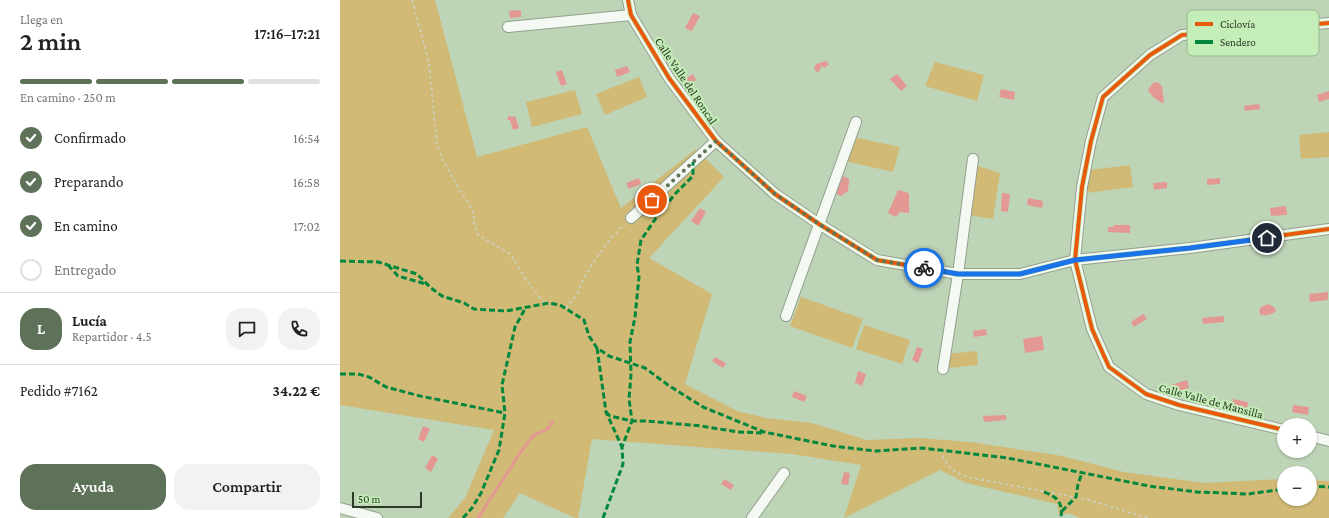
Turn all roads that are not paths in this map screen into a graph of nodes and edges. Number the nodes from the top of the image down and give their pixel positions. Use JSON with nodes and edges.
{"nodes":[{"id":1,"x":628,"y":0,"type":"edge"},
{"id":2,"x":631,"y":14,"type":"junction"},
{"id":3,"x":1329,"y":23,"type":"edge"},
{"id":4,"x":1319,"y":24,"type":"edge"},
{"id":5,"x":508,"y":27,"type":"dead end"},
{"id":6,"x":1187,"y":35,"type":"edge"},
{"id":7,"x":856,"y":122,"type":"dead end"},
{"id":8,"x":716,"y":141,"type":"junction"},
{"id":9,"x":973,"y":159,"type":"dead end"},
{"id":10,"x":631,"y":218,"type":"road end"},
{"id":11,"x":819,"y":224,"type":"junction"},
{"id":12,"x":1329,"y":230,"type":"edge"},
{"id":13,"x":1075,"y":260,"type":"junction"},
{"id":14,"x":958,"y":274,"type":"junction"},
{"id":15,"x":786,"y":316,"type":"dead end"},
{"id":16,"x":943,"y":369,"type":"dead end"},
{"id":17,"x":1277,"y":428,"type":"edge"},
{"id":18,"x":1317,"y":438,"type":"edge"},
{"id":19,"x":1329,"y":441,"type":"edge"},
{"id":20,"x":784,"y":473,"type":"dead end"},
{"id":21,"x":340,"y":508,"type":"edge"},
{"id":22,"x":377,"y":518,"type":"edge"},
{"id":23,"x":752,"y":518,"type":"edge"}],
"edges":[{"from":1,"to":2,"type":"street","name":"Calle Valle del Roncal"},
{"from":2,"to":5,"type":"street"},
{"from":2,"to":8,"type":"street","name":"Calle Valle del Roncal"},
{"from":3,"to":4,"type":"street","name":"Calle Valle de Mansilla"},
{"from":6,"to":13,"type":"street","name":"Calle Valle de Mansilla"},
{"from":7,"to":11,"type":"street"},
{"from":8,"to":10,"type":"street"},
{"from":8,"to":11,"type":"street","name":"Calle Valle del Roncal"},
{"from":9,"to":14,"type":"street"},
{"from":11,"to":14,"type":"street","name":"Calle Valle del Roncal"},
{"from":11,"to":15,"type":"street"},
{"from":12,"to":13,"type":"street","name":"Calle Valle del Roncal"},
{"from":13,"to":14,"type":"street","name":"Calle Valle del Roncal"},
{"from":13,"to":17,"type":"street","name":"Calle Valle de Mansilla"},
{"from":14,"to":16,"type":"street"},
{"from":18,"to":19,"type":"street"},
{"from":20,"to":23,"type":"street"},
{"from":21,"to":22,"type":"street"}]}
